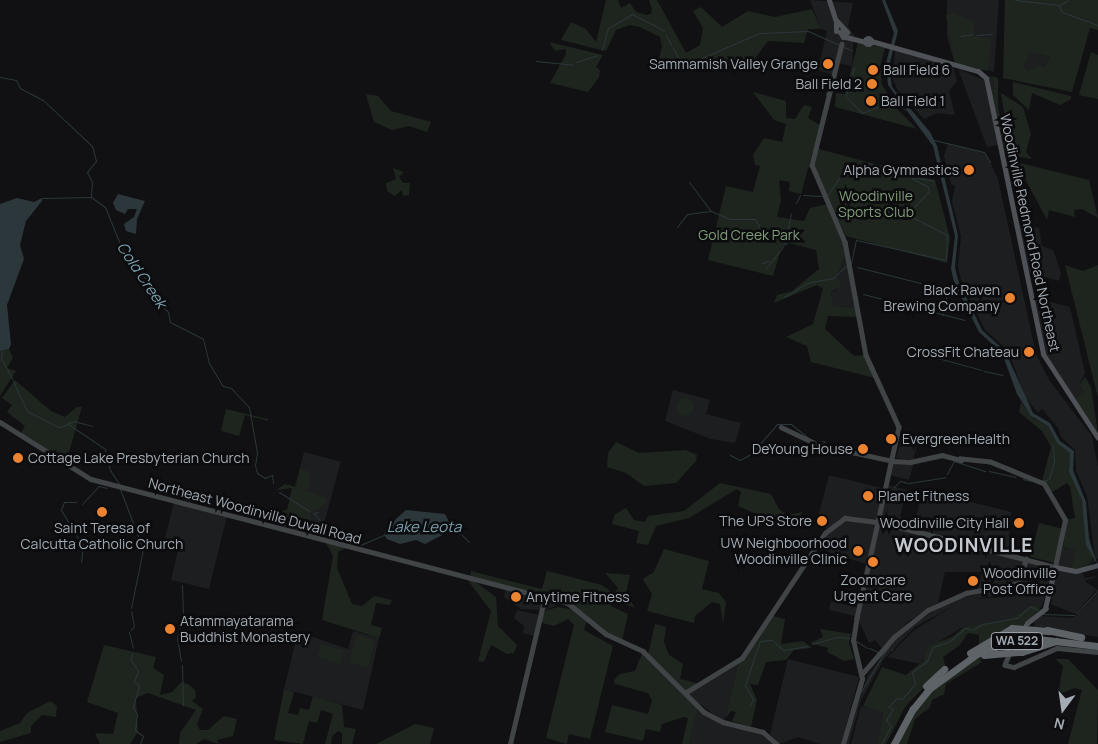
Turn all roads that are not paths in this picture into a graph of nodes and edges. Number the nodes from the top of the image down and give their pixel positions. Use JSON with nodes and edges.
{"nodes":[{"id":1,"x":828,"y":0,"type":"edge"},
{"id":2,"x":843,"y":33,"type":"junction"},
{"id":3,"x":0,"y":422,"type":"edge"},
{"id":4,"x":781,"y":427,"type":"dead end"},
{"id":5,"x":1098,"y":438,"type":"edge"},
{"id":6,"x":894,"y":460,"type":"junction"},
{"id":7,"x":879,"y":522,"type":"junction"},
{"id":8,"x":1026,"y":559,"type":"junction"},
{"id":9,"x":1094,"y":565,"type":"edge"},
{"id":10,"x":1055,"y":567,"type":"junction"},
{"id":11,"x":545,"y":596,"type":"junction"},
{"id":12,"x":1039,"y":614,"type":"junction"},
{"id":13,"x":1022,"y":630,"type":"junction"},
{"id":14,"x":1050,"y":631,"type":"junction"},
{"id":15,"x":1076,"y":636,"type":"junction"},
{"id":16,"x":1098,"y":641,"type":"edge"},
{"id":17,"x":1086,"y":643,"type":"junction"},
{"id":18,"x":1098,"y":646,"type":"edge"},
{"id":19,"x":974,"y":651,"type":"junction"},
{"id":20,"x":1098,"y":652,"type":"edge"},
{"id":21,"x":1010,"y":655,"type":"junction"},
{"id":22,"x":1017,"y":667,"type":"junction"},
{"id":23,"x":954,"y":668,"type":"junction"},
{"id":24,"x":862,"y":674,"type":"junction"},
{"id":25,"x":685,"y":693,"type":"junction"},
{"id":26,"x":510,"y":744,"type":"edge"},
{"id":27,"x":777,"y":744,"type":"edge"},
{"id":28,"x":843,"y":744,"type":"edge"},
{"id":29,"x":889,"y":744,"type":"edge"},
{"id":30,"x":894,"y":744,"type":"edge"}],
"edges":[{"from":1,"to":2,"type":"main road"},
{"from":1,"to":2,"type":"main road"},
{"from":2,"to":5,"type":"main road","name":"Woodinville Redmond Road Northeast"},
{"from":2,"to":6,"type":"main road"},
{"from":3,"to":11,"type":"main road","name":"Northeast Woodinville Duvall Road"},
{"from":4,"to":6,"type":"main road"},
{"from":6,"to":7,"type":"main road"},
{"from":6,"to":10,"type":"main road"},
{"from":7,"to":8,"type":"main road"},
{"from":7,"to":24,"type":"main road"},
{"from":7,"to":25,"type":"main road"},
{"from":8,"to":10,"type":"main road"},
{"from":8,"to":24,"type":"main road"},
{"from":9,"to":10,"type":"main road"},
{"from":10,"to":12,"type":"main road"},
{"from":11,"to":25,"type":"main road","name":"Northeast Woodinville Duvall Road"},
{"from":11,"to":26,"type":"main road"},
{"from":12,"to":13,"type":"main road"},
{"from":12,"to":14,"type":"highway"},
{"from":13,"to":14,"type":"highway"},
{"from":13,"to":19,"type":"highway"},
{"from":13,"to":21,"type":"main road","bridge":true},
{"from":14,"to":15,"type":"highway"},
{"from":15,"to":16,"type":"highway","number":"WA 522"},
{"from":15,"to":19,"type":"highway","number":"WA 522"},
{"from":17,"to":18,"type":"highway","number":"WA 522"},
{"from":17,"to":21,"type":"highway"},
{"from":17,"to":23,"type":"highway","number":"WA 522"},
{"from":19,"to":29,"type":"highway","number":"WA 522"},
{"from":20,"to":22,"type":"main road"},
{"from":21,"to":22,"type":"main road"},
{"from":21,"to":22,"type":"main road"},
{"from":21,"to":23,"type":"highway"},
{"from":23,"to":30,"type":"highway","number":"WA 522"},
{"from":24,"to":28,"type":"main road"},
{"from":25,"to":27,"type":"main road","name":"Northeast Woodinville Duvall Road"}]}
